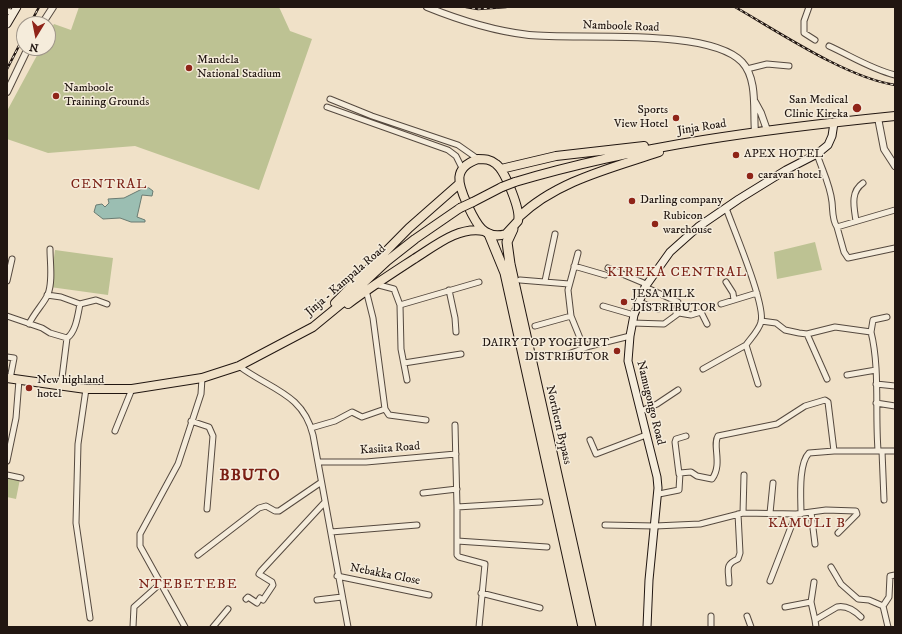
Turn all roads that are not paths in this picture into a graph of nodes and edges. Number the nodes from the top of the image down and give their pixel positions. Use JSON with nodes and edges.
{"nodes":[{"id":1,"x":53,"y":7,"type":"edge"},
{"id":2,"x":427,"y":7,"type":"edge"},
{"id":3,"x":809,"y":7,"type":"edge"},
{"id":4,"x":13,"y":10,"type":"edge"},
{"id":5,"x":47,"y":16,"type":"edge"},
{"id":6,"x":7,"y":24,"type":"edge"},
{"id":7,"x":815,"y":40,"type":"dead end"},
{"id":8,"x":829,"y":46,"type":"dead end"},
{"id":9,"x":24,"y":56,"type":"edge"},
{"id":10,"x":789,"y":66,"type":"dead end"},
{"id":11,"x":747,"y":69,"type":"junction"},
{"id":12,"x":895,"y":75,"type":"edge"},
{"id":13,"x":8,"y":89,"type":"edge"},
{"id":14,"x":330,"y":99,"type":"dead end"},
{"id":15,"x":755,"y":102,"type":"junction"},
{"id":16,"x":327,"y":107,"type":"dead end"},
{"id":17,"x":895,"y":116,"type":"edge"},
{"id":18,"x":878,"y":118,"type":"junction"},
{"id":19,"x":834,"y":123,"type":"junction"},
{"id":20,"x":767,"y":130,"type":"junction"},
{"id":21,"x":754,"y":132,"type":"junction"},
{"id":22,"x":689,"y":142,"type":"junction"},
{"id":23,"x":817,"y":154,"type":"junction"},
{"id":24,"x":895,"y":155,"type":"edge"},
{"id":25,"x":888,"y":158,"type":"junction"},
{"id":26,"x":478,"y":159,"type":"junction"},
{"id":27,"x":895,"y":166,"type":"edge"},
{"id":28,"x":500,"y":169,"type":"junction"},
{"id":29,"x":462,"y":170,"type":"junction"},
{"id":30,"x":863,"y":183,"type":"dead end"},
{"id":31,"x":459,"y":184,"type":"junction"},
{"id":32,"x":473,"y":202,"type":"joint"},
{"id":33,"x":726,"y":208,"type":"junction"},
{"id":34,"x":895,"y":210,"type":"edge"},
{"id":35,"x":519,"y":217,"type":"junction"},
{"id":36,"x":856,"y":221,"type":"junction"},
{"id":37,"x":837,"y":227,"type":"junction"},
{"id":38,"x":512,"y":229,"type":"junction"},
{"id":39,"x":487,"y":233,"type":"junction"},
{"id":40,"x":555,"y":234,"type":"dead end"},
{"id":41,"x":895,"y":248,"type":"edge"},
{"id":42,"x":50,"y":249,"type":"dead end"},
{"id":43,"x":578,"y":253,"type":"dead end"},
{"id":44,"x":12,"y":258,"type":"dead end"},
{"id":45,"x":574,"y":266,"type":"junction"},
{"id":46,"x":608,"y":268,"type":"dead end"},
{"id":47,"x":605,"y":275,"type":"dead end"},
{"id":48,"x":520,"y":280,"type":"dead end"},
{"id":49,"x":7,"y":281,"type":"edge"},
{"id":50,"x":545,"y":281,"type":"junction"},
{"id":51,"x":479,"y":282,"type":"dead end"},
{"id":52,"x":726,"y":282,"type":"dead end"},
{"id":53,"x":375,"y":284,"type":"junction"},
{"id":54,"x":569,"y":284,"type":"junction"},
{"id":55,"x":646,"y":286,"type":"junction"},
{"id":56,"x":366,"y":290,"type":"junction"},
{"id":57,"x":449,"y":290,"type":"junction"},
{"id":58,"x":757,"y":294,"type":"junction"},
{"id":59,"x":47,"y":295,"type":"junction"},
{"id":60,"x":734,"y":300,"type":"junction"},
{"id":61,"x":639,"y":302,"type":"junction"},
{"id":62,"x":80,"y":304,"type":"junction"},
{"id":63,"x":107,"y":304,"type":"dead end"},
{"id":64,"x":721,"y":304,"type":"dead end"},
{"id":65,"x":400,"y":305,"type":"junction"},
{"id":66,"x":603,"y":306,"type":"dead end"},
{"id":67,"x":658,"y":309,"type":"dead end"},
{"id":68,"x":676,"y":314,"type":"junction"},
{"id":69,"x":634,"y":315,"type":"junction"},
{"id":70,"x":7,"y":316,"type":"edge"},
{"id":71,"x":571,"y":316,"type":"junction"},
{"id":72,"x":887,"y":317,"type":"dead end"},
{"id":73,"x":762,"y":321,"type":"junction"},
{"id":74,"x":632,"y":323,"type":"junction"},
{"id":75,"x":29,"y":324,"type":"junction"},
{"id":76,"x":707,"y":324,"type":"dead end"},
{"id":77,"x":535,"y":326,"type":"dead end"},
{"id":78,"x":313,"y":327,"type":"junction"},
{"id":79,"x":456,"y":332,"type":"dead end"},
{"id":80,"x":871,"y":332,"type":"junction"},
{"id":81,"x":807,"y":334,"type":"junction"},
{"id":82,"x":630,"y":336,"type":"junction"},
{"id":83,"x":67,"y":338,"type":"junction"},
{"id":84,"x":746,"y":345,"type":"junction"},
{"id":85,"x":590,"y":346,"type":"junction"},
{"id":86,"x":461,"y":354,"type":"dead end"},
{"id":87,"x":7,"y":357,"type":"edge"},
{"id":88,"x":560,"y":357,"type":"dead end"},
{"id":89,"x":404,"y":362,"type":"junction"},
{"id":90,"x":239,"y":366,"type":"junction"},
{"id":91,"x":702,"y":369,"type":"dead end"},
{"id":92,"x":876,"y":370,"type":"junction"},
{"id":93,"x":847,"y":375,"type":"dead end"},
{"id":94,"x":202,"y":378,"type":"junction"},
{"id":95,"x":826,"y":378,"type":"dead end"},
{"id":96,"x":12,"y":379,"type":"edge"},
{"id":97,"x":407,"y":380,"type":"dead end"},
{"id":98,"x":758,"y":384,"type":"dead end"},
{"id":99,"x":876,"y":384,"type":"junction"},
{"id":100,"x":61,"y":386,"type":"junction"},
{"id":101,"x":895,"y":386,"type":"edge"},
{"id":102,"x":86,"y":389,"type":"junction"},
{"id":103,"x":132,"y":389,"type":"junction"},
{"id":104,"x":678,"y":390,"type":"dead end"},
{"id":105,"x":876,"y":404,"type":"junction"},
{"id":106,"x":895,"y":406,"type":"edge"},
{"id":107,"x":385,"y":409,"type":"junction"},
{"id":108,"x":641,"y":411,"type":"junction"},
{"id":109,"x":426,"y":420,"type":"dead end"},
{"id":110,"x":191,"y":421,"type":"junction"},
{"id":111,"x":455,"y":425,"type":"dead end"},
{"id":112,"x":311,"y":428,"type":"junction"},
{"id":113,"x":115,"y":431,"type":"dead end"},
{"id":114,"x":646,"y":435,"type":"junction"},
{"id":115,"x":686,"y":436,"type":"dead end"},
{"id":116,"x":590,"y":440,"type":"dead end"},
{"id":117,"x":834,"y":451,"type":"junction"},
{"id":118,"x":880,"y":451,"type":"junction"},
{"id":119,"x":895,"y":451,"type":"edge"},
{"id":120,"x":456,"y":454,"type":"junction"},
{"id":121,"x":7,"y":461,"type":"edge"},
{"id":122,"x":318,"y":462,"type":"junction"},
{"id":123,"x":679,"y":474,"type":"junction"},
{"id":124,"x":7,"y":475,"type":"edge"},
{"id":125,"x":744,"y":475,"type":"dead end"},
{"id":126,"x":21,"y":478,"type":"dead end"},
{"id":127,"x":320,"y":483,"type":"junction"},
{"id":128,"x":773,"y":483,"type":"dead end"},
{"id":129,"x":457,"y":489,"type":"junction"},
{"id":130,"x":423,"y":494,"type":"dead end"},
{"id":131,"x":658,"y":494,"type":"junction"},
{"id":132,"x":884,"y":500,"type":"dead end"},
{"id":133,"x":540,"y":502,"type":"dead end"},
{"id":134,"x":324,"y":503,"type":"junction"},
{"id":135,"x":457,"y":507,"type":"junction"},
{"id":136,"x":207,"y":509,"type":"dead end"},
{"id":137,"x":811,"y":512,"type":"junction"},
{"id":138,"x":740,"y":513,"type":"junction"},
{"id":139,"x":770,"y":514,"type":"junction"},
{"id":140,"x":799,"y":514,"type":"junction"},
{"id":141,"x":417,"y":525,"type":"dead end"},
{"id":142,"x":605,"y":525,"type":"dead end"},
{"id":143,"x":655,"y":526,"type":"junction"},
{"id":144,"x":331,"y":532,"type":"junction"},
{"id":145,"x":838,"y":533,"type":"dead end"},
{"id":146,"x":457,"y":541,"type":"junction"},
{"id":147,"x":815,"y":544,"type":"dead end"},
{"id":148,"x":547,"y":547,"type":"dead end"},
{"id":149,"x":198,"y":555,"type":"dead end"},
{"id":150,"x":831,"y":567,"type":"dead end"},
{"id":151,"x":895,"y":575,"type":"edge"},
{"id":152,"x":337,"y":576,"type":"junction"},
{"id":153,"x":770,"y":581,"type":"dead end"},
{"id":154,"x":814,"y":582,"type":"dead end"},
{"id":155,"x":161,"y":583,"type":"junction"},
{"id":156,"x":729,"y":584,"type":"dead end"},
{"id":157,"x":482,"y":593,"type":"junction"},
{"id":158,"x":429,"y":595,"type":"dead end"},
{"id":159,"x":342,"y":597,"type":"junction"},
{"id":160,"x":246,"y":599,"type":"dead end"},
{"id":161,"x":317,"y":600,"type":"dead end"},
{"id":162,"x":811,"y":602,"type":"junction"},
{"id":163,"x":883,"y":606,"type":"junction"},
{"id":164,"x":785,"y":607,"type":"dead end"},
{"id":165,"x":540,"y":608,"type":"dead end"},
{"id":166,"x":228,"y":609,"type":"dead end"},
{"id":167,"x":711,"y":616,"type":"dead end"},
{"id":168,"x":747,"y":616,"type":"dead end"},
{"id":169,"x":861,"y":617,"type":"dead end"},
{"id":170,"x":90,"y":618,"type":"dead end"},
{"id":171,"x":815,"y":620,"type":"junction"},
{"id":172,"x":133,"y":627,"type":"edge"},
{"id":173,"x":185,"y":627,"type":"edge"},
{"id":174,"x":213,"y":627,"type":"edge"},
{"id":175,"x":348,"y":627,"type":"edge"},
{"id":176,"x":478,"y":627,"type":"edge"},
{"id":177,"x":583,"y":627,"type":"edge"},
{"id":178,"x":591,"y":627,"type":"edge"},
{"id":179,"x":647,"y":627,"type":"edge"},
{"id":180,"x":711,"y":627,"type":"edge"},
{"id":181,"x":751,"y":627,"type":"edge"},
{"id":182,"x":816,"y":627,"type":"edge"},
{"id":183,"x":888,"y":627,"type":"edge"}],
"edges":[{"from":1,"to":5,"type":"street"},
{"from":2,"to":11,"type":"street","name":"Namboole Road"},
{"from":3,"to":7,"type":"street"},
{"from":4,"to":6,"type":"main road"},
{"from":8,"to":12,"type":"street"},
{"from":9,"to":13,"type":"street"},
{"from":10,"to":11,"type":"street"},
{"from":11,"to":15,"type":"street"},
{"from":14,"to":26,"type":"street"},
{"from":15,"to":20,"type":"street"},
{"from":15,"to":21,"type":"street"},
{"from":16,"to":29,"type":"street"},
{"from":17,"to":18,"type":"highway","name":"Jinja Road"},
{"from":18,"to":19,"type":"highway","name":"Jinja Road"},
{"from":18,"to":25,"type":"street"},
{"from":19,"to":20,"type":"highway","name":"Jinja Road"},
{"from":19,"to":23,"type":"main road","name":"Namugongo Road"},
{"from":20,"to":21,"type":"highway","name":"Jinja Road"},
{"from":21,"to":22,"type":"highway","name":"Jinja Road"},
{"from":22,"to":28,"type":"highway"},
{"from":22,"to":32,"type":"highway","name":"Jinja Road","bridge":true},
{"from":22,"to":35,"type":"highway"},
{"from":23,"to":33,"type":"main road","name":"Namugongo Road"},
{"from":23,"to":37,"type":"street"},
{"from":24,"to":25,"type":"street"},
{"from":25,"to":27,"type":"street"},
{"from":26,"to":28,"type":"highway"},
{"from":26,"to":29,"type":"highway"},
{"from":28,"to":35,"type":"highway"},
{"from":29,"to":31,"type":"highway"},
{"from":30,"to":36,"type":"street"},
{"from":31,"to":39,"type":"highway"},
{"from":31,"to":78,"type":"highway"},
{"from":32,"to":78,"type":"highway","name":"Jinja - Kampala Road","bridge":true},
{"from":33,"to":55,"type":"main road","name":"Namugongo Road"},
{"from":33,"to":58,"type":"street"},
{"from":34,"to":36,"type":"street"},
{"from":35,"to":38,"type":"highway"},
{"from":36,"to":37,"type":"street"},
{"from":37,"to":41,"type":"street"},
{"from":38,"to":39,"type":"highway"},
{"from":38,"to":178,"type":"highway","name":"Northern Bypass"},
{"from":39,"to":53,"type":"highway"},
{"from":39,"to":177,"type":"highway","name":"Northern Bypass"},
{"from":40,"to":50,"type":"street"},
{"from":42,"to":59,"type":"street"},
{"from":43,"to":45,"type":"street"},
{"from":44,"to":49,"type":"street"},
{"from":45,"to":47,"type":"street"},
{"from":45,"to":54,"type":"street"},
{"from":46,"to":55,"type":"street"},
{"from":48,"to":50,"type":"street"},
{"from":50,"to":54,"type":"street"},
{"from":51,"to":57,"type":"street"},
{"from":52,"to":60,"type":"street"},
{"from":53,"to":56,"type":"highway"},
{"from":53,"to":65,"type":"street"},
{"from":54,"to":71,"type":"street"},
{"from":55,"to":61,"type":"main road","name":"Namugongo Road"},
{"from":55,"to":68,"type":"street"},
{"from":56,"to":78,"type":"highway"},
{"from":56,"to":107,"type":"street"},
{"from":57,"to":65,"type":"street"},
{"from":57,"to":79,"type":"street"},
{"from":58,"to":60,"type":"street"},
{"from":58,"to":73,"type":"street"},
{"from":59,"to":62,"type":"street"},
{"from":59,"to":75,"type":"street"},
{"from":60,"to":64,"type":"street"},
{"from":61,"to":67,"type":"street"},
{"from":61,"to":69,"type":"main road","name":"Namugongo Road"},
{"from":62,"to":63,"type":"street"},
{"from":62,"to":83,"type":"street"},
{"from":65,"to":89,"type":"street"},
{"from":66,"to":69,"type":"street"},
{"from":68,"to":74,"type":"street"},
{"from":68,"to":76,"type":"street"},
{"from":69,"to":74,"type":"main road","name":"Namugongo Road"},
{"from":70,"to":75,"type":"street"},
{"from":71,"to":77,"type":"street"},
{"from":71,"to":85,"type":"street"},
{"from":72,"to":80,"type":"street"},
{"from":73,"to":81,"type":"street"},
{"from":73,"to":84,"type":"street"},
{"from":74,"to":82,"type":"main road","name":"Namugongo Road"},
{"from":75,"to":83,"type":"street"},
{"from":78,"to":90,"type":"highway","name":"Jinja - Kampala Road"},
{"from":80,"to":81,"type":"street"},
{"from":80,"to":92,"type":"street"},
{"from":81,"to":95,"type":"street"},
{"from":82,"to":85,"type":"street"},
{"from":82,"to":108,"type":"main road","name":"Namugongo Road"},
{"from":83,"to":100,"type":"street"},
{"from":84,"to":91,"type":"street"},
{"from":84,"to":98,"type":"street"},
{"from":85,"to":88,"type":"street"},
{"from":86,"to":89,"type":"street"},
{"from":87,"to":96,"type":"street"},
{"from":89,"to":97,"type":"street"},
{"from":90,"to":94,"type":"highway","name":"Jinja - Kampala Road"},
{"from":90,"to":112,"type":"street"},
{"from":92,"to":93,"type":"street"},
{"from":92,"to":99,"type":"street"},
{"from":94,"to":103,"type":"highway","name":"Jinja - Kampala Road"},
{"from":94,"to":110,"type":"street"},
{"from":96,"to":100,"type":"highway","name":"Jinja - Kampala Road"},
{"from":96,"to":121,"type":"street"},
{"from":99,"to":101,"type":"street"},
{"from":99,"to":105,"type":"street"},
{"from":100,"to":102,"type":"highway","name":"Jinja - Kampala Road"},
{"from":102,"to":103,"type":"highway","name":"Jinja - Kampala Road"},
{"from":102,"to":170,"type":"street"},
{"from":103,"to":113,"type":"street"},
{"from":104,"to":108,"type":"street"},
{"from":105,"to":106,"type":"street"},
{"from":105,"to":118,"type":"street"},
{"from":107,"to":109,"type":"street"},
{"from":107,"to":112,"type":"street"},
{"from":108,"to":114,"type":"main road","name":"Namugongo Road"},
{"from":110,"to":136,"type":"street"},
{"from":110,"to":155,"type":"street"},
{"from":111,"to":120,"type":"street"},
{"from":112,"to":122,"type":"street"},
{"from":114,"to":116,"type":"street"},
{"from":114,"to":131,"type":"main road","name":"Namugongo Road"},
{"from":115,"to":123,"type":"street"},
{"from":117,"to":118,"type":"street"},
{"from":117,"to":123,"type":"street"},
{"from":117,"to":140,"type":"street"},
{"from":118,"to":119,"type":"street"},
{"from":118,"to":132,"type":"street"},
{"from":120,"to":122,"type":"street","name":"Kasiita Road"},
{"from":120,"to":129,"type":"street"},
{"from":122,"to":127,"type":"street"},
{"from":123,"to":131,"type":"street"},
{"from":124,"to":126,"type":"street"},
{"from":125,"to":138,"type":"street"},
{"from":127,"to":134,"type":"street"},
{"from":127,"to":149,"type":"street"},
{"from":128,"to":139,"type":"street"},
{"from":129,"to":130,"type":"street"},
{"from":129,"to":135,"type":"street"},
{"from":131,"to":143,"type":"main road","name":"Namugongo Road"},
{"from":133,"to":135,"type":"street"},
{"from":134,"to":144,"type":"street"},
{"from":134,"to":160,"type":"street"},
{"from":135,"to":146,"type":"street"},
{"from":137,"to":140,"type":"street"},
{"from":137,"to":145,"type":"street"},
{"from":137,"to":147,"type":"street"},
{"from":138,"to":139,"type":"street"},
{"from":138,"to":143,"type":"street"},
{"from":138,"to":156,"type":"street"},
{"from":139,"to":140,"type":"street"},
{"from":140,"to":153,"type":"street"},
{"from":141,"to":144,"type":"street"},
{"from":142,"to":143,"type":"street"},
{"from":143,"to":179,"type":"main road","name":"Namugongo Road"},
{"from":144,"to":152,"type":"street"},
{"from":146,"to":148,"type":"street"},
{"from":146,"to":157,"type":"street"},
{"from":150,"to":163,"type":"street"},
{"from":151,"to":163,"type":"street"},
{"from":152,"to":158,"type":"street","name":"Nebakka Close"},
{"from":152,"to":159,"type":"street"},
{"from":154,"to":162,"type":"street"},
{"from":155,"to":172,"type":"street"},
{"from":155,"to":173,"type":"street"},
{"from":157,"to":165,"type":"street"},
{"from":157,"to":176,"type":"street"},
{"from":159,"to":161,"type":"street"},
{"from":159,"to":175,"type":"street"},
{"from":162,"to":164,"type":"street"},
{"from":162,"to":171,"type":"street"},
{"from":163,"to":183,"type":"street"},
{"from":166,"to":174,"type":"street"},
{"from":167,"to":180,"type":"street"},
{"from":168,"to":181,"type":"street"},
{"from":169,"to":171,"type":"street"},
{"from":171,"to":182,"type":"street"}]}
